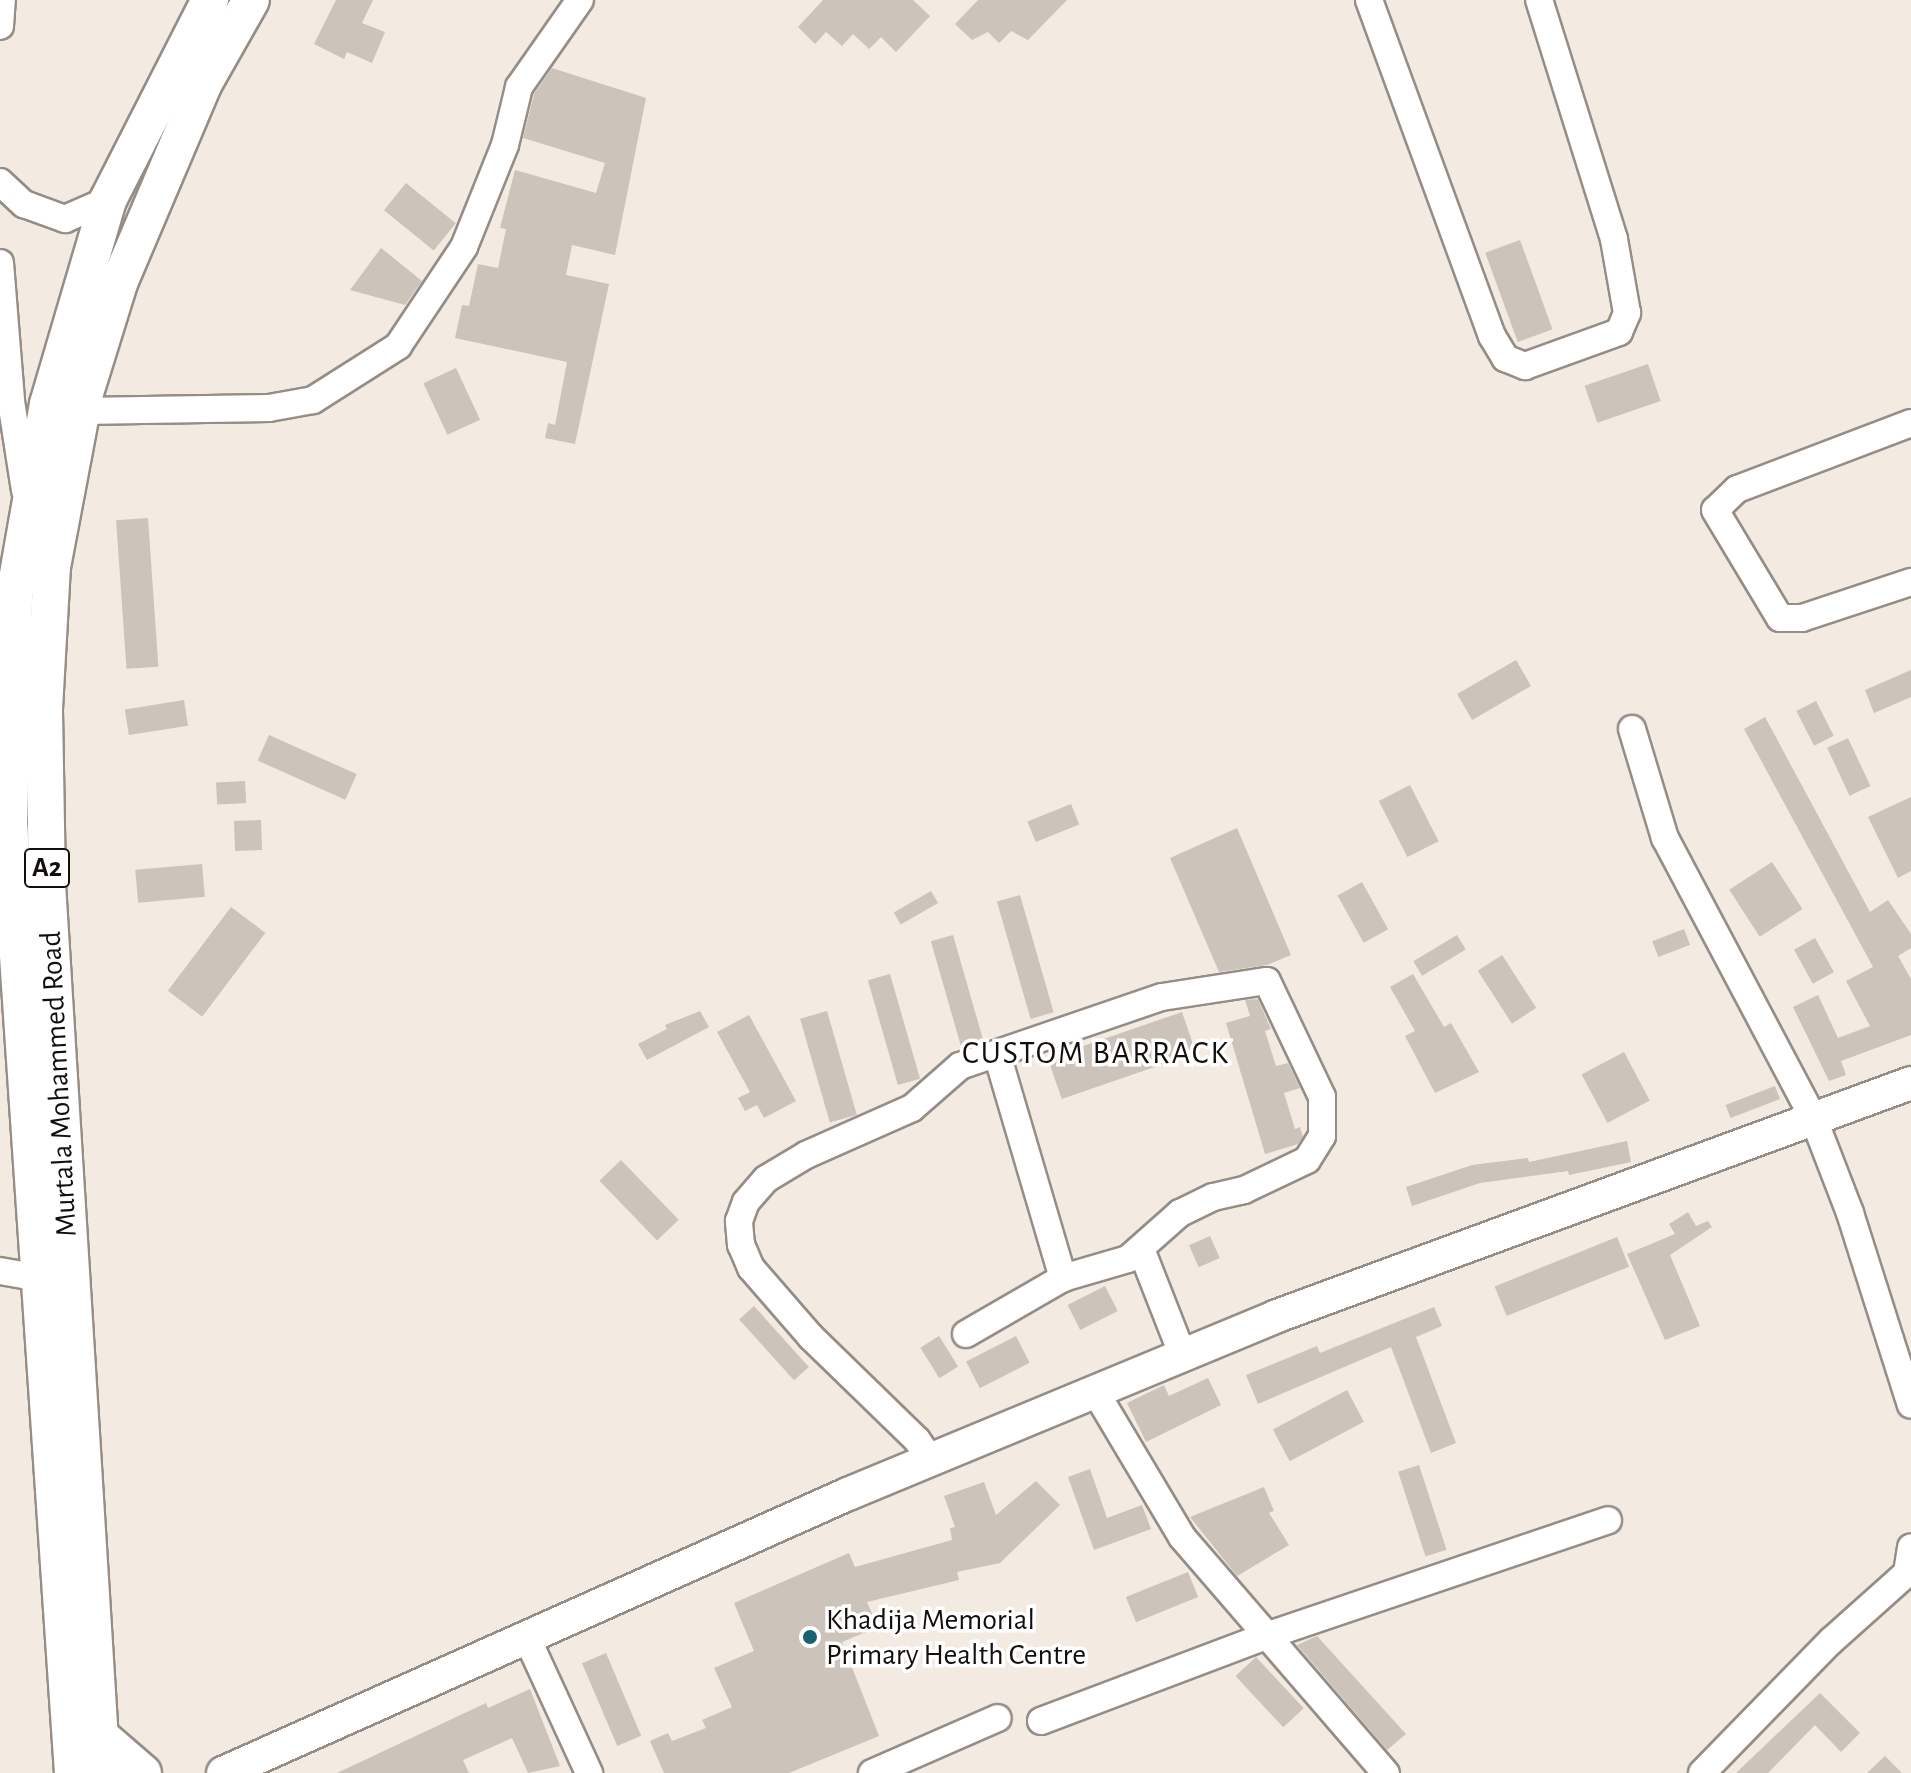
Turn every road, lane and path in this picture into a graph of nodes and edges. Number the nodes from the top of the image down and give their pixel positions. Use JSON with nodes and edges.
{"nodes":[{"id":1,"x":2,"y":0,"type":"edge"},
{"id":2,"x":210,"y":0,"type":"edge"},
{"id":3,"x":251,"y":0,"type":"edge"},
{"id":4,"x":580,"y":0,"type":"edge"},
{"id":5,"x":1369,"y":0,"type":"edge"},
{"id":6,"x":1539,"y":0,"type":"edge"},
{"id":7,"x":0,"y":26,"type":"edge"},
{"id":8,"x":0,"y":182,"type":"edge"},
{"id":9,"x":108,"y":200,"type":"junction"},
{"id":10,"x":0,"y":263,"type":"edge"},
{"id":11,"x":81,"y":411,"type":"junction"},
{"id":12,"x":1911,"y":423,"type":"edge"},
{"id":13,"x":29,"y":510,"type":"junction"},
{"id":14,"x":1911,"y":582,"type":"edge"},
{"id":15,"x":1632,"y":729,"type":"dead end"},
{"id":16,"x":997,"y":1054,"type":"junction"},
{"id":17,"x":1911,"y":1083,"type":"edge"},
{"id":18,"x":1813,"y":1117,"type":"junction"},
{"id":19,"x":1141,"y":1249,"type":"junction"},
{"id":20,"x":0,"y":1271,"type":"edge"},
{"id":21,"x":39,"y":1278,"type":"junction"},
{"id":22,"x":1063,"y":1278,"type":"junction"},
{"id":23,"x":966,"y":1334,"type":"dead end"},
{"id":24,"x":1183,"y":1356,"type":"junction"},
{"id":25,"x":1095,"y":1391,"type":"junction"},
{"id":26,"x":1911,"y":1405,"type":"edge"},
{"id":27,"x":931,"y":1460,"type":"junction"},
{"id":28,"x":1608,"y":1520,"type":"dead end"},
{"id":29,"x":1910,"y":1566,"type":"edge"},
{"id":30,"x":1266,"y":1636,"type":"junction"},
{"id":31,"x":527,"y":1638,"type":"junction"},
{"id":32,"x":998,"y":1718,"type":"dead end"},
{"id":33,"x":1041,"y":1721,"type":"dead end"},
{"id":34,"x":81,"y":1750,"type":"edge"},
{"id":35,"x":46,"y":1773,"type":"edge"},
{"id":36,"x":102,"y":1773,"type":"edge"},
{"id":37,"x":143,"y":1773,"type":"edge"},
{"id":38,"x":223,"y":1773,"type":"edge"},
{"id":39,"x":589,"y":1773,"type":"edge"},
{"id":40,"x":872,"y":1773,"type":"edge"},
{"id":41,"x":1386,"y":1773,"type":"edge"},
{"id":42,"x":1702,"y":1773,"type":"edge"}],
"edges":[{"from":1,"to":7,"type":"street"},
{"from":2,"to":9,"type":"highway","name":"Murtala Mohammed Road","number":"A2"},
{"from":3,"to":11,"type":"highway","name":"Murtala Mohammed Road","number":"A2"},
{"from":4,"to":11,"type":"street"},
{"from":5,"to":6,"type":"street"},
{"from":8,"to":9,"type":"street"},
{"from":9,"to":13,"type":"highway","name":"Murtala Mohammed Road","number":"A2"},
{"from":10,"to":13,"type":"street"},
{"from":11,"to":34,"type":"highway","name":"Murtala Mohammed Road","number":"A2"},
{"from":12,"to":14,"type":"street"},
{"from":13,"to":21,"type":"highway","name":"Murtala Mohammed Road","number":"A2"},
{"from":15,"to":18,"type":"street"},
{"from":16,"to":19,"type":"street"},
{"from":16,"to":22,"type":"street"},
{"from":16,"to":27,"type":"street"},
{"from":17,"to":18,"type":"main road"},
{"from":18,"to":24,"type":"main road"},
{"from":18,"to":26,"type":"street"},
{"from":19,"to":22,"type":"street"},
{"from":19,"to":24,"type":"street"},
{"from":20,"to":21,"type":"street"},
{"from":21,"to":34,"type":"highway","name":"Murtala Mohammed Road","number":"A2"},
{"from":22,"to":23,"type":"street"},
{"from":24,"to":25,"type":"main road"},
{"from":25,"to":27,"type":"main road"},
{"from":25,"to":30,"type":"street"},
{"from":27,"to":31,"type":"main road"},
{"from":28,"to":30,"type":"street"},
{"from":29,"to":42,"type":"street"},
{"from":30,"to":33,"type":"street"},
{"from":30,"to":41,"type":"street"},
{"from":31,"to":38,"type":"main road"},
{"from":31,"to":39,"type":"street"},
{"from":32,"to":40,"type":"street"},
{"from":34,"to":35,"type":"highway"},
{"from":34,"to":36,"type":"highway","name":"Murtala Mohammed Road","number":"A2"},
{"from":34,"to":37,"type":"highway"}]}
